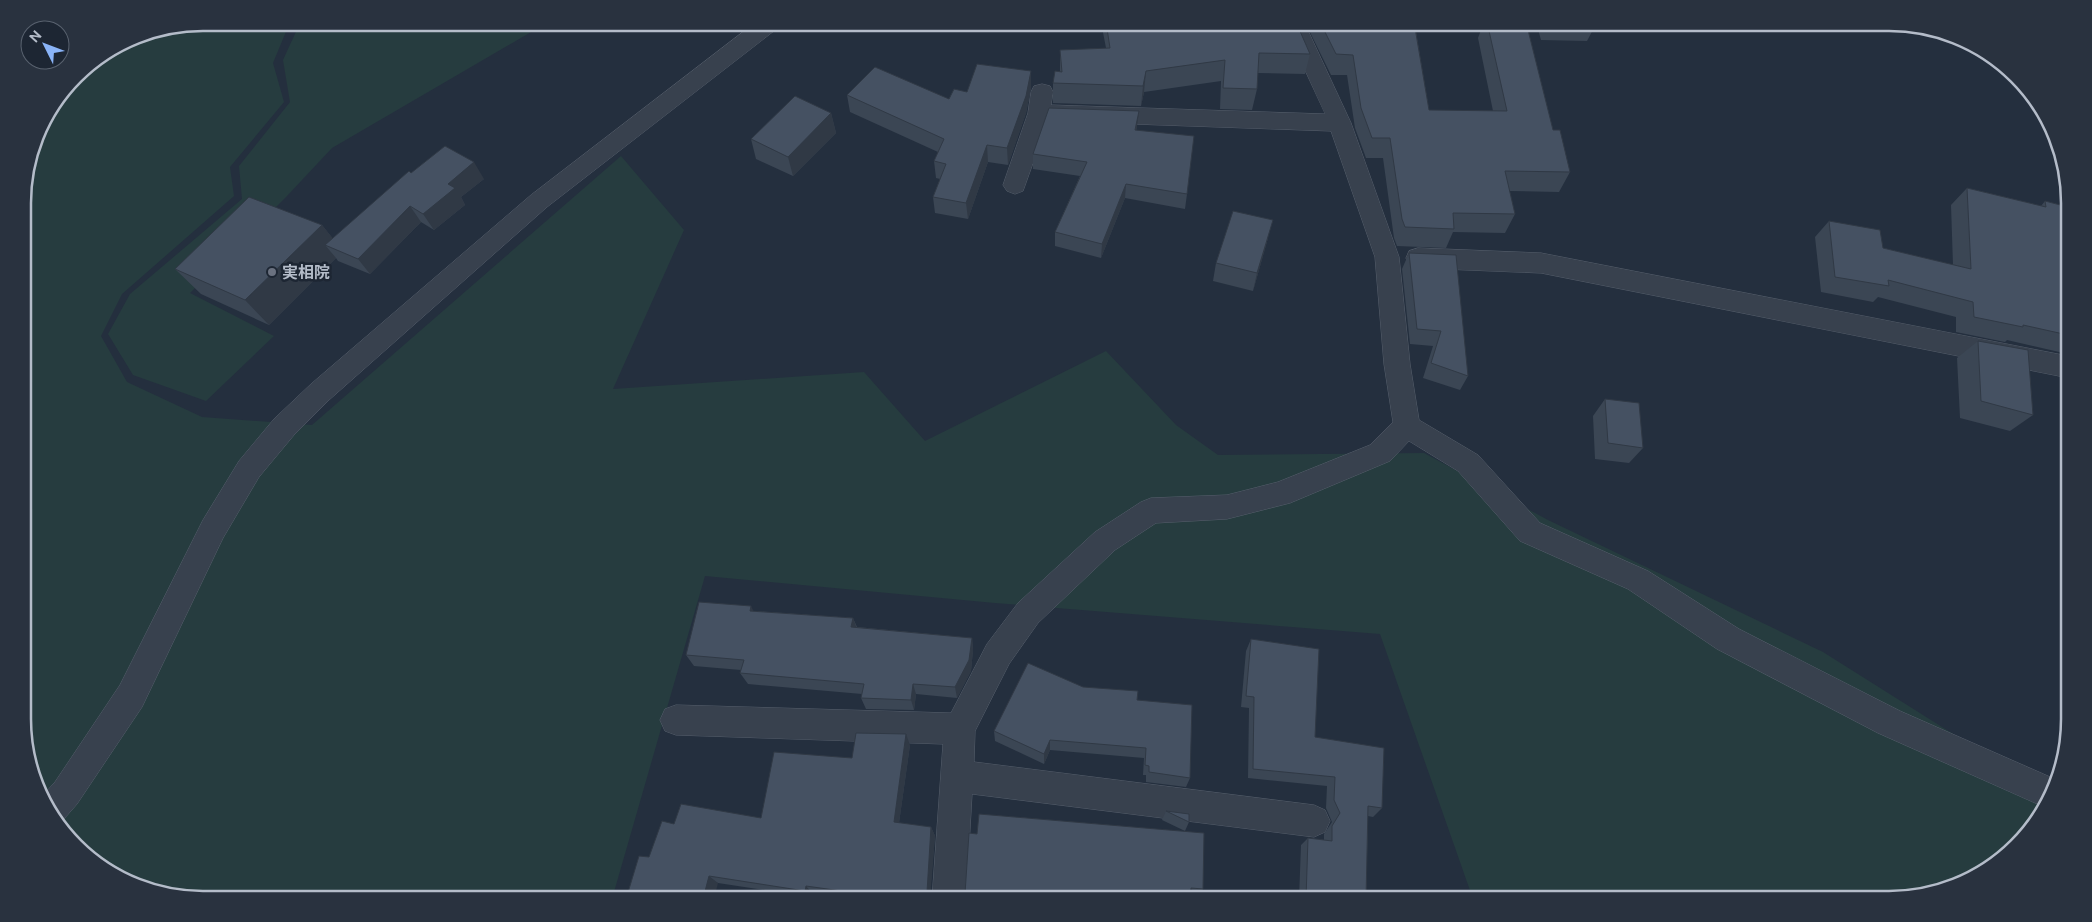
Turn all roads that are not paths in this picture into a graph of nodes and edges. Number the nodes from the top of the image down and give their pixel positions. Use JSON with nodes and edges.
{"nodes":[{"id":1,"x":1297,"y":31,"type":"edge"},
{"id":2,"x":758,"y":32,"type":"edge"},
{"id":3,"x":1340,"y":122,"type":"junction"},
{"id":4,"x":1015,"y":186,"type":"dead end"},
{"id":5,"x":1387,"y":257,"type":"junction"},
{"id":6,"x":2061,"y":366,"type":"edge"},
{"id":7,"x":1407,"y":426,"type":"junction"},
{"id":8,"x":676,"y":720,"type":"dead end"},
{"id":9,"x":960,"y":730,"type":"junction"},
{"id":10,"x":956,"y":776,"type":"junction"},
{"id":11,"x":2045,"y":791,"type":"edge"},
{"id":12,"x":55,"y":806,"type":"edge"},
{"id":13,"x":1314,"y":821,"type":"dead end"},
{"id":14,"x":949,"y":891,"type":"edge"}],
"edges":[{"from":1,"to":3,"type":"street"},
{"from":2,"to":12,"type":"street"},
{"from":3,"to":4,"type":"street"},
{"from":3,"to":5,"type":"street"},
{"from":5,"to":6,"type":"street"},
{"from":5,"to":7,"type":"street"},
{"from":7,"to":9,"type":"street"},
{"from":7,"to":11,"type":"street"},
{"from":8,"to":9,"type":"street"},
{"from":9,"to":10,"type":"street"},
{"from":10,"to":13,"type":"street"},
{"from":10,"to":14,"type":"street"}]}
